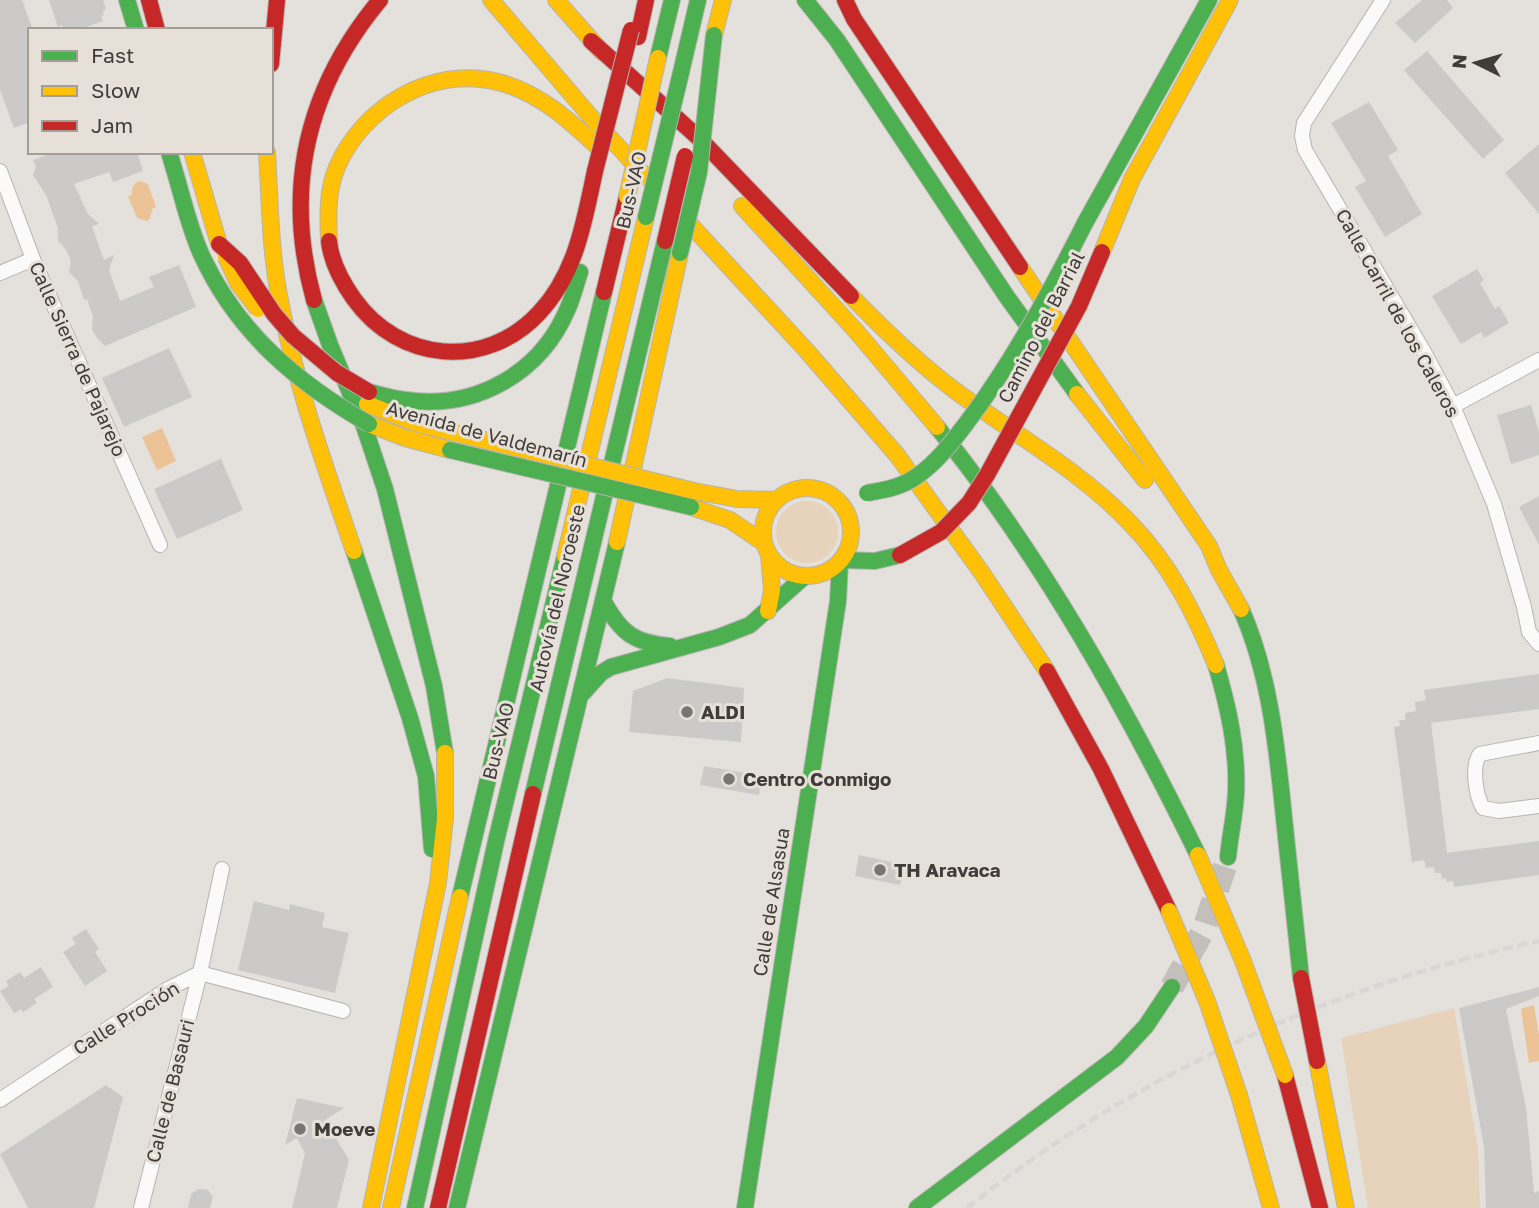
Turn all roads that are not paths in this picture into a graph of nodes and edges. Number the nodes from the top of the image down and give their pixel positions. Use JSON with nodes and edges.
{"nodes":[{"id":1,"x":127,"y":0,"type":"edge"},
{"id":2,"x":149,"y":0,"type":"edge"},
{"id":3,"x":277,"y":0,"type":"edge"},
{"id":4,"x":380,"y":0,"type":"edge"},
{"id":5,"x":491,"y":0,"type":"edge"},
{"id":6,"x":556,"y":0,"type":"edge"},
{"id":7,"x":639,"y":0,"type":"edge"},
{"id":8,"x":646,"y":0,"type":"edge"},
{"id":9,"x":672,"y":0,"type":"edge"},
{"id":10,"x":698,"y":0,"type":"edge"},
{"id":11,"x":723,"y":0,"type":"edge"},
{"id":12,"x":805,"y":0,"type":"edge"},
{"id":13,"x":845,"y":0,"type":"edge"},
{"id":14,"x":1209,"y":0,"type":"edge"},
{"id":15,"x":1230,"y":0,"type":"edge"},
{"id":16,"x":1383,"y":0,"type":"edge"},
{"id":17,"x":135,"y":28,"type":"edge"},
{"id":18,"x":156,"y":28,"type":"edge"},
{"id":19,"x":635,"y":33,"type":"junction"},
{"id":20,"x":714,"y":35,"type":"junction"},
{"id":21,"x":591,"y":41,"type":"junction"},
{"id":22,"x":273,"y":43,"type":"edge"},
{"id":23,"x":170,"y":154,"type":"edge"},
{"id":24,"x":193,"y":154,"type":"edge"},
{"id":25,"x":267,"y":154,"type":"edge"},
{"id":26,"x":0,"y":171,"type":"edge"},
{"id":27,"x":600,"y":174,"type":"junction"},
{"id":28,"x":33,"y":259,"type":"junction"},
{"id":29,"x":0,"y":273,"type":"edge"},
{"id":30,"x":806,"y":350,"type":"junction"},
{"id":31,"x":1539,"y":360,"type":"edge"},
{"id":32,"x":368,"y":398,"type":"junction"},
{"id":33,"x":1453,"y":406,"type":"junction"},
{"id":34,"x":830,"y":494,"type":"junction"},
{"id":35,"x":692,"y":499,"type":"junction"},
{"id":36,"x":777,"y":500,"type":"junction"},
{"id":37,"x":160,"y":545,"type":"dead end"},
{"id":38,"x":767,"y":549,"type":"junction"},
{"id":39,"x":840,"y":561,"type":"junction"},
{"id":40,"x":1219,"y":570,"type":"junction"},
{"id":41,"x":809,"y":576,"type":"junction"},
{"id":42,"x":838,"y":601,"type":"junction"},
{"id":43,"x":604,"y":602,"type":"junction"},
{"id":44,"x":768,"y":611,"type":"junction"},
{"id":45,"x":1539,"y":644,"type":"edge"},
{"id":46,"x":681,"y":647,"type":"junction"},
{"id":47,"x":582,"y":694,"type":"junction"},
{"id":48,"x":1539,"y":743,"type":"edge"},
{"id":49,"x":1539,"y":806,"type":"edge"},
{"id":50,"x":1228,"y":857,"type":"tunnel mouth"},
{"id":51,"x":222,"y":869,"type":"dead end"},
{"id":52,"x":200,"y":973,"type":"junction"},
{"id":53,"x":1172,"y":987,"type":"tunnel mouth"},
{"id":54,"x":343,"y":1011,"type":"dead end"},
{"id":55,"x":0,"y":1100,"type":"edge"},
{"id":56,"x":461,"y":1191,"type":"junction"},
{"id":57,"x":141,"y":1208,"type":"edge"},
{"id":58,"x":359,"y":1208,"type":"edge"},
{"id":59,"x":371,"y":1208,"type":"edge"},
{"id":60,"x":391,"y":1208,"type":"edge"},
{"id":61,"x":415,"y":1208,"type":"edge"},
{"id":62,"x":438,"y":1208,"type":"edge"},
{"id":63,"x":457,"y":1208,"type":"edge"},
{"id":64,"x":464,"y":1208,"type":"edge"},
{"id":65,"x":745,"y":1208,"type":"edge"},
{"id":66,"x":917,"y":1208,"type":"edge"},
{"id":67,"x":1271,"y":1208,"type":"edge"},
{"id":68,"x":1320,"y":1208,"type":"edge"},
{"id":69,"x":1346,"y":1208,"type":"edge"}],
"edges":[{"from":1,"to":17,"type":"main road"},
{"from":2,"to":18,"type":"main road"},
{"from":3,"to":22,"type":"main road"},
{"from":4,"to":59,"type":"main road"},
{"from":5,"to":30,"type":"main road"},
{"from":6,"to":21,"type":"main road"},
{"from":7,"to":19,"type":"main road"},
{"from":8,"to":19,"type":"main road"},
{"from":9,"to":60,"type":"main road","name":"Autovía del Noroeste","bridge":true},
{"from":10,"to":61,"type":"main road","name":"Bus-VAO","bridge":true},
{"from":11,"to":20,"type":"main road","name":"Autovía del Noroeste"},
{"from":12,"to":40,"type":"main road"},
{"from":13,"to":40,"type":"main road"},
{"from":14,"to":34,"type":"main road","name":"Camino del Barrial","bridge":true},
{"from":15,"to":39,"type":"main road","name":"Camino del Barrial","bridge":true},
{"from":16,"to":33,"type":"street","name":"Calle Carril de los Caleros"},
{"from":19,"to":27,"type":"main road","bridge":true},
{"from":20,"to":43,"type":"main road","bridge":true},
{"from":20,"to":62,"type":"main road","name":"Autovía del Noroeste","bridge":true},
{"from":21,"to":50,"type":"main road"},
{"from":21,"to":68,"type":"main road","bridge":true},
{"from":23,"to":35,"type":"main road","name":"Avenida de Valdemarín","bridge":true},
{"from":24,"to":32,"type":"main road","bridge":true},
{"from":25,"to":58,"type":"main road"},
{"from":26,"to":28,"type":"street","name":"Calle Sierra de Pajarejo"},
{"from":27,"to":30,"type":"main road"},
{"from":27,"to":32,"type":"main road"},
{"from":28,"to":29,"type":"street"},
{"from":28,"to":37,"type":"street","name":"Calle Sierra de Pajarejo"},
{"from":30,"to":67,"type":"main road","bridge":true},
{"from":31,"to":33,"type":"street"},
{"from":32,"to":35,"type":"main road","name":"Avenida de Valdemarín","bridge":true},
{"from":33,"to":45,"type":"street","name":"Calle Carril de los Caleros"},
{"from":34,"to":36,"type":"main road"},
{"from":34,"to":39,"type":"main road"},
{"from":35,"to":36,"type":"main road","name":"Avenida de Valdemarín"},
{"from":35,"to":38,"type":"main road","name":"Avenida de Valdemarín"},
{"from":36,"to":38,"type":"main road"},
{"from":38,"to":41,"type":"main road"},
{"from":38,"to":44,"type":"main road"},
{"from":39,"to":41,"type":"main road"},
{"from":39,"to":42,"type":"main road","name":"Calle de Alsasua"},
{"from":40,"to":69,"type":"main road","bridge":true},
{"from":41,"to":42,"type":"main road"},
{"from":41,"to":44,"type":"main road"},
{"from":42,"to":65,"type":"main road","name":"Calle de Alsasua"},
{"from":43,"to":46,"type":"main road"},
{"from":43,"to":47,"type":"main road"},
{"from":44,"to":46,"type":"main road"},
{"from":46,"to":47,"type":"main road"},
{"from":47,"to":56,"type":"main road"},
{"from":48,"to":49,"type":"street"},
{"from":51,"to":52,"type":"street"},
{"from":52,"to":54,"type":"street","name":"Calle Proción"},
{"from":52,"to":55,"type":"street","name":"Calle Proción"},
{"from":52,"to":57,"type":"street","name":"Calle de Basauri"},
{"from":53,"to":66,"type":"main road"},
{"from":56,"to":63,"type":"main road"},
{"from":56,"to":64,"type":"street"}]}
